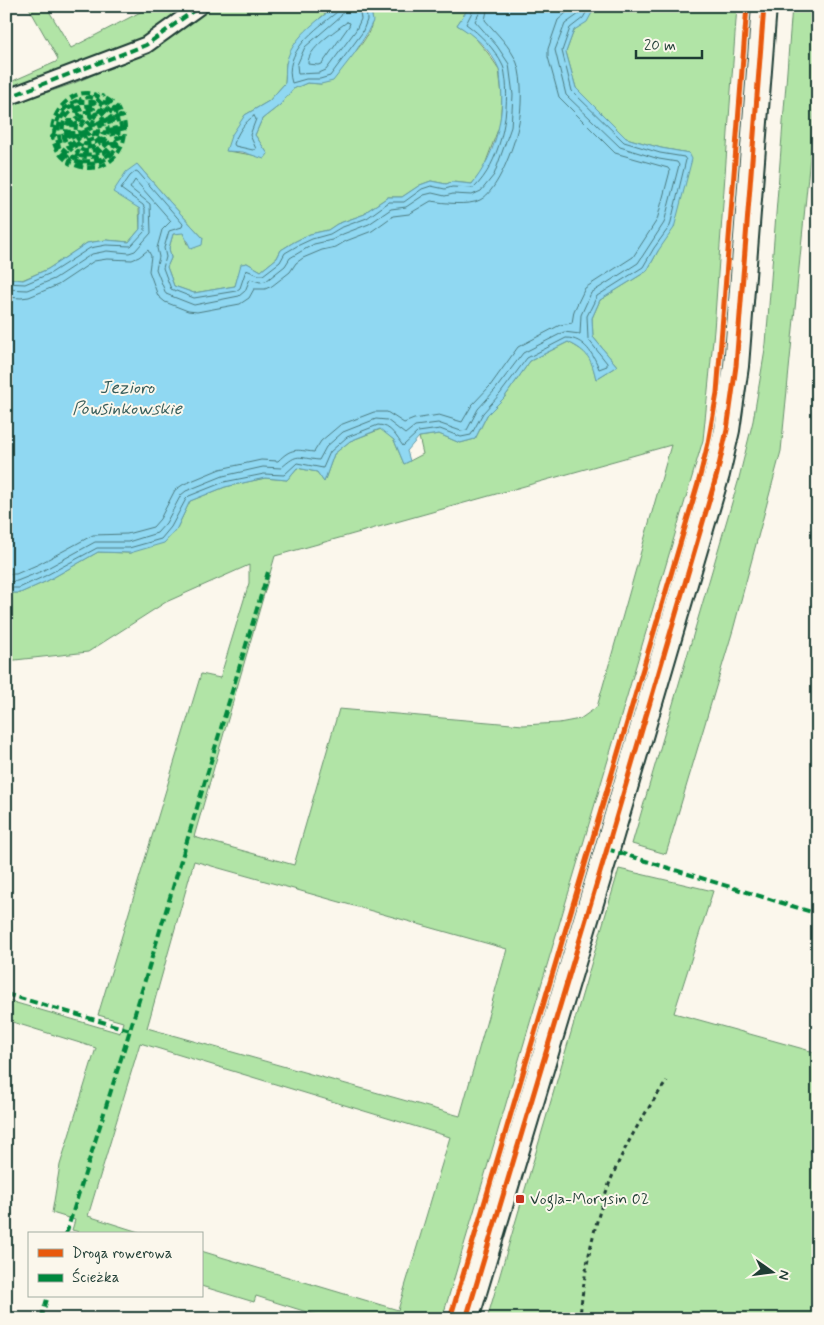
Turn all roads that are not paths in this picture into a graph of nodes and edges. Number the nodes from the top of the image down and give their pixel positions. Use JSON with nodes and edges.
{"nodes":[{"id":1,"x":200,"y":6,"type":"edge"},
{"id":2,"x":764,"y":6,"type":"edge"},
{"id":3,"x":6,"y":98,"type":"edge"},
{"id":4,"x":466,"y":1319,"type":"edge"}],
"edges":[{"from":1,"to":3,"type":"street"},
{"from":2,"to":4,"type":"street"}]}
